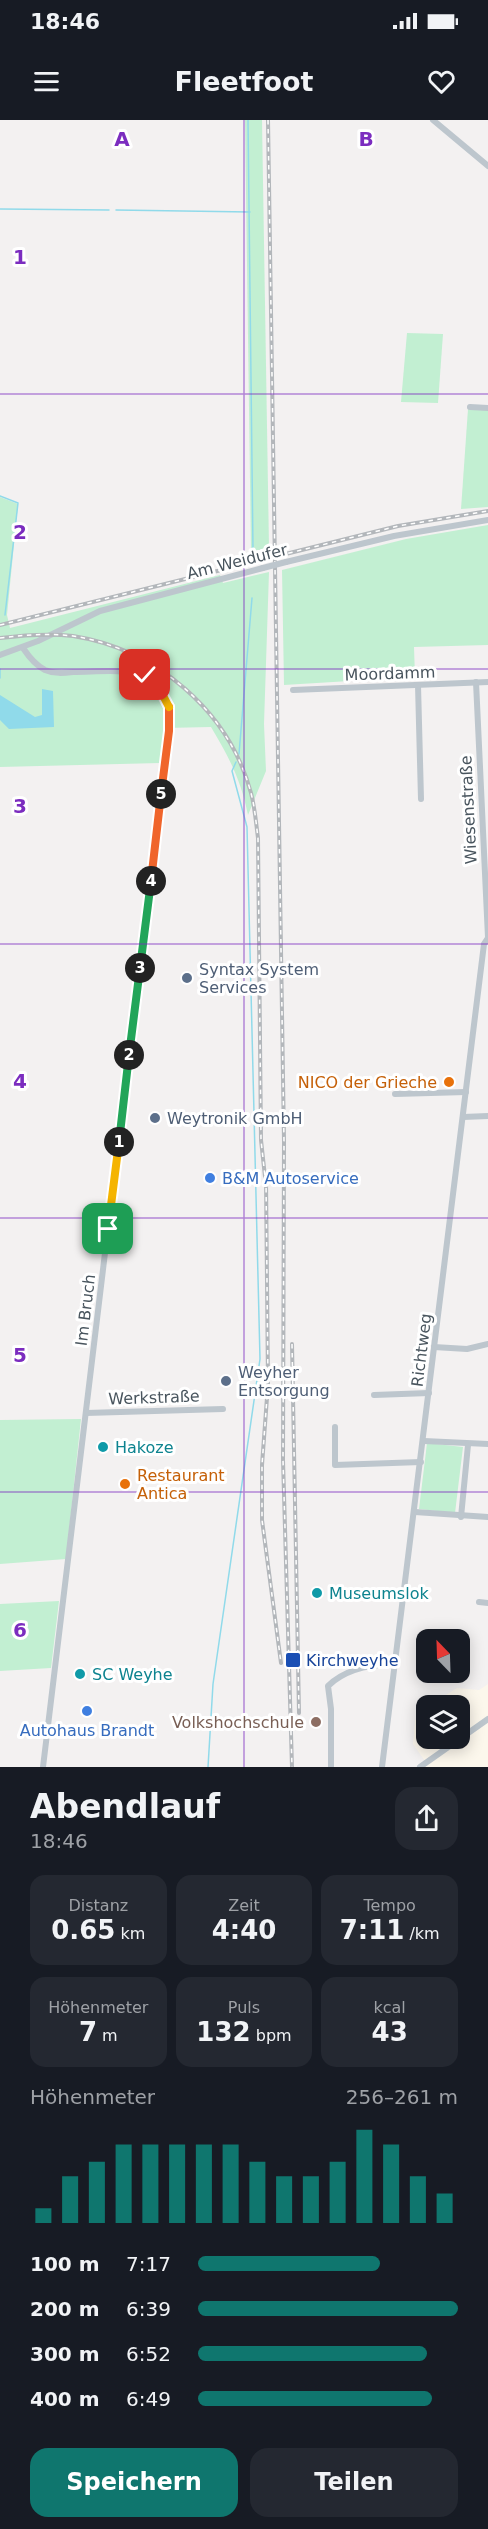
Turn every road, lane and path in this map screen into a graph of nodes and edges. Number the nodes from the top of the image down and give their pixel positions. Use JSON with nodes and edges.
{"nodes":[{"id":1,"x":433,"y":120,"type":"edge"},
{"id":2,"x":488,"y":166,"type":"edge"},
{"id":3,"x":470,"y":407,"type":"dead end"},
{"id":4,"x":488,"y":408,"type":"edge"},
{"id":5,"x":488,"y":520,"type":"edge"},
{"id":6,"x":23,"y":648,"type":"junction"},
{"id":7,"x":0,"y":655,"type":"edge"},
{"id":8,"x":476,"y":682,"type":"junction"},
{"id":9,"x":488,"y":682,"type":"edge"},
{"id":10,"x":418,"y":685,"type":"junction"},
{"id":11,"x":293,"y":690,"type":"dead end"},
{"id":12,"x":421,"y":799,"type":"dead end"},
{"id":13,"x":488,"y":937,"type":"edge"},
{"id":14,"x":466,"y":1092,"type":"junction"},
{"id":15,"x":395,"y":1094,"type":"dead end"},
{"id":16,"x":488,"y":1116,"type":"edge"},
{"id":17,"x":463,"y":1117,"type":"junction"},
{"id":18,"x":488,"y":1344,"type":"edge"},
{"id":19,"x":434,"y":1347,"type":"junction"},
{"id":20,"x":429,"y":1393,"type":"junction"},
{"id":21,"x":374,"y":1395,"type":"dead end"},
{"id":22,"x":223,"y":1409,"type":"dead end"},
{"id":23,"x":86,"y":1413,"type":"junction"},
{"id":24,"x":335,"y":1427,"type":"dead end"},
{"id":25,"x":424,"y":1441,"type":"junction"},
{"id":26,"x":488,"y":1444,"type":"edge"},
{"id":27,"x":468,"y":1445,"type":"junction"},
{"id":28,"x":421,"y":1462,"type":"junction"},
{"id":29,"x":415,"y":1512,"type":"junction"},
{"id":30,"x":461,"y":1517,"type":"junction"},
{"id":31,"x":488,"y":1517,"type":"edge"},
{"id":32,"x":479,"y":1602,"type":"dead end"},
{"id":33,"x":488,"y":1603,"type":"edge"},
{"id":34,"x":396,"y":1665,"type":"junction"},
{"id":35,"x":488,"y":1719,"type":"edge"},
{"id":36,"x":424,"y":1766,"type":"edge"},
{"id":37,"x":44,"y":1767,"type":"edge"},
{"id":38,"x":331,"y":1767,"type":"edge"},
{"id":39,"x":382,"y":1767,"type":"edge"}],
"edges":[{"from":1,"to":2,"type":"street"},
{"from":3,"to":4,"type":"street"},
{"from":5,"to":6,"type":"street","name":"Am Weidufer","bridge":true},
{"from":6,"to":7,"type":"street","name":"Am Weidufer"},
{"from":6,"to":23,"type":"street","name":"Im Bruch"},
{"from":8,"to":9,"type":"street","name":"Moordamm"},
{"from":8,"to":10,"type":"street","name":"Moordamm"},
{"from":8,"to":13,"type":"street","name":"Wiesenstraße"},
{"from":10,"to":11,"type":"street","name":"Moordamm"},
{"from":10,"to":12,"type":"street"},
{"from":13,"to":14,"type":"street","name":"Richtweg"},
{"from":14,"to":15,"type":"street"},
{"from":14,"to":17,"type":"street","name":"Richtweg"},
{"from":16,"to":17,"type":"street"},
{"from":17,"to":19,"type":"street","name":"Richtweg"},
{"from":18,"to":19,"type":"street"},
{"from":19,"to":20,"type":"street","name":"Richtweg"},
{"from":20,"to":21,"type":"street"},
{"from":20,"to":25,"type":"street","name":"Richtweg"},
{"from":22,"to":23,"type":"street","name":"Werkstraße"},
{"from":23,"to":37,"type":"street","name":"Im Bruch"},
{"from":24,"to":28,"type":"street"},
{"from":25,"to":27,"type":"street"},
{"from":25,"to":28,"type":"street","name":"Richtweg"},
{"from":26,"to":27,"type":"street"},
{"from":27,"to":30,"type":"street"},
{"from":28,"to":29,"type":"street","name":"Richtweg"},
{"from":29,"to":30,"type":"street"},
{"from":29,"to":34,"type":"street","name":"Richtweg"},
{"from":30,"to":31,"type":"street"},
{"from":32,"to":33,"type":"street"},
{"from":34,"to":38,"type":"street"},
{"from":34,"to":39,"type":"street","name":"Richtweg"},
{"from":35,"to":36,"type":"street"}]}
